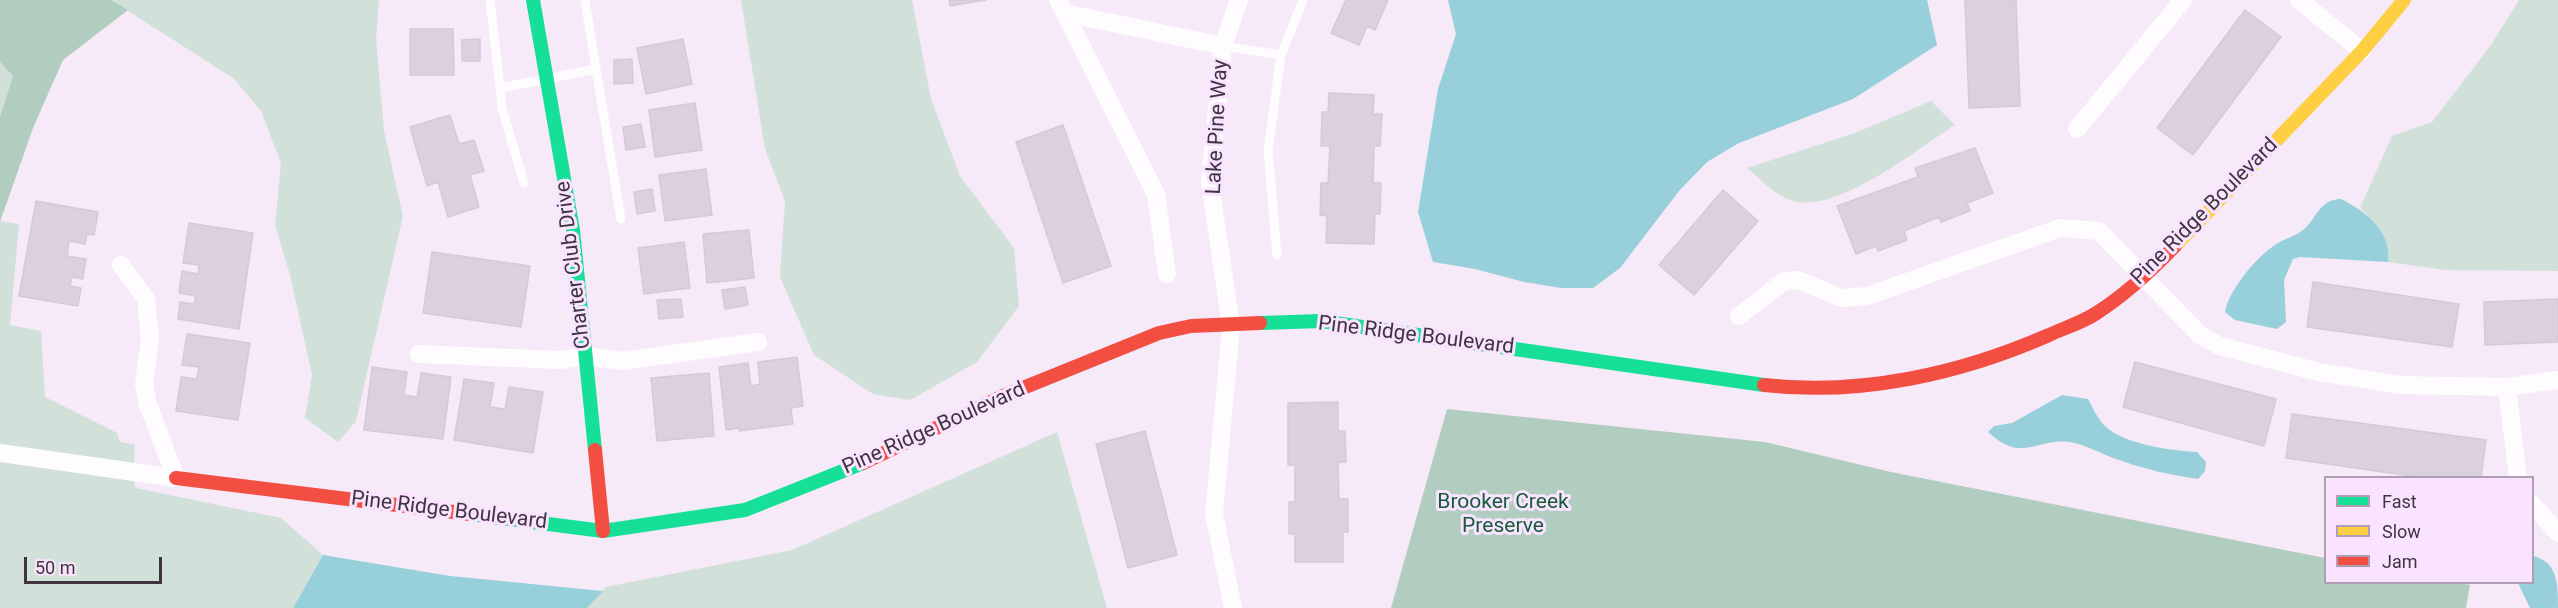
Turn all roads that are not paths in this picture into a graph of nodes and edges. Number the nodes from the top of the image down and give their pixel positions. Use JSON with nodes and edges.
{"nodes":[{"id":1,"x":490,"y":0,"type":"edge"},
{"id":2,"x":533,"y":0,"type":"edge"},
{"id":3,"x":585,"y":0,"type":"edge"},
{"id":4,"x":1239,"y":0,"type":"edge"},
{"id":5,"x":1303,"y":0,"type":"edge"},
{"id":6,"x":2183,"y":0,"type":"edge"},
{"id":7,"x":2298,"y":0,"type":"edge"},
{"id":8,"x":2404,"y":0,"type":"edge"},
{"id":9,"x":1062,"y":6,"type":"edge"},
{"id":10,"x":1223,"y":46,"type":"junction"},
{"id":11,"x":2362,"y":51,"type":"junction"},
{"id":12,"x":1281,"y":55,"type":"junction"},
{"id":13,"x":596,"y":69,"type":"junction"},
{"id":14,"x":547,"y":79,"type":"junction"},
{"id":15,"x":500,"y":88,"type":"junction"},
{"id":16,"x":2077,"y":129,"type":"dead end"},
{"id":17,"x":524,"y":183,"type":"dead end"},
{"id":18,"x":621,"y":219,"type":"dead end"},
{"id":19,"x":1277,"y":255,"type":"dead end"},
{"id":20,"x":121,"y":265,"type":"dead end"},
{"id":21,"x":1167,"y":274,"type":"dead end"},
{"id":22,"x":2144,"y":278,"type":"junction"},
{"id":23,"x":1739,"y":316,"type":"dead end"},
{"id":24,"x":1231,"y":327,"type":"junction"},
{"id":25,"x":758,"y":342,"type":"dead end"},
{"id":26,"x":419,"y":354,"type":"dead end"},
{"id":27,"x":585,"y":356,"type":"junction"},
{"id":28,"x":2558,"y":380,"type":"edge"},
{"id":29,"x":2507,"y":387,"type":"junction"},
{"id":30,"x":0,"y":453,"type":"edge"},
{"id":31,"x":2518,"y":476,"type":"edge"},
{"id":32,"x":176,"y":478,"type":"junction"},
{"id":33,"x":2534,"y":506,"type":"edge"},
{"id":34,"x":603,"y":531,"type":"junction"},
{"id":35,"x":2558,"y":533,"type":"edge"},
{"id":36,"x":1233,"y":608,"type":"edge"}],
"edges":[{"from":1,"to":15,"type":"lane"},
{"from":2,"to":14,"type":"street","name":"Charter Club Drive"},
{"from":3,"to":13,"type":"lane"},
{"from":4,"to":10,"type":"street","name":"Lake Pine Way"},
{"from":5,"to":12,"type":"lane"},
{"from":6,"to":16,"type":"street"},
{"from":7,"to":11,"type":"street"},
{"from":8,"to":11,"type":"street","name":"Pine Ridge Boulevard"},
{"from":9,"to":10,"type":"street"},
{"from":9,"to":21,"type":"street"},
{"from":10,"to":12,"type":"lane"},
{"from":10,"to":24,"type":"street","name":"Lake Pine Way"},
{"from":11,"to":22,"type":"street","name":"Pine Ridge Boulevard"},
{"from":12,"to":19,"type":"lane"},
{"from":13,"to":14,"type":"lane"},
{"from":13,"to":18,"type":"lane"},
{"from":14,"to":15,"type":"lane"},
{"from":14,"to":27,"type":"street","name":"Charter Club Drive"},
{"from":15,"to":17,"type":"lane"},
{"from":20,"to":32,"type":"street"},
{"from":22,"to":23,"type":"street"},
{"from":22,"to":24,"type":"street","name":"Pine Ridge Boulevard"},
{"from":22,"to":29,"type":"street"},
{"from":24,"to":34,"type":"street","name":"Pine Ridge Boulevard"},
{"from":24,"to":36,"type":"street","name":"Lake Pine Way"},
{"from":25,"to":27,"type":"street"},
{"from":26,"to":27,"type":"street"},
{"from":27,"to":34,"type":"street","name":"Charter Club Drive"},
{"from":28,"to":29,"type":"street"},
{"from":29,"to":31,"type":"street"},
{"from":30,"to":32,"type":"street","name":"Pine Ridge Boulevard"},
{"from":32,"to":34,"type":"street","name":"Pine Ridge Boulevard"},
{"from":33,"to":35,"type":"street"}]}
